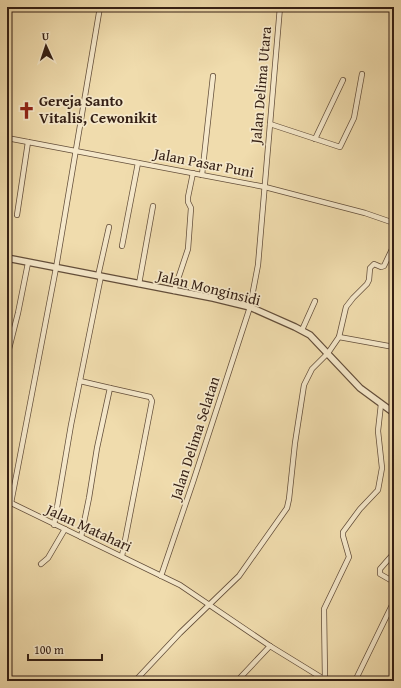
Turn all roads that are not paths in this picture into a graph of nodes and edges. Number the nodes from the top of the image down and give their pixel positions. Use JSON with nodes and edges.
{"nodes":[{"id":1,"x":100,"y":7,"type":"edge"},
{"id":2,"x":280,"y":7,"type":"edge"},
{"id":3,"x":362,"y":74,"type":"dead end"},
{"id":4,"x":213,"y":76,"type":"dead end"},
{"id":5,"x":343,"y":80,"type":"dead end"},
{"id":6,"x":270,"y":124,"type":"junction"},
{"id":7,"x":7,"y":138,"type":"edge"},
{"id":8,"x":316,"y":139,"type":"junction"},
{"id":9,"x":28,"y":142,"type":"junction"},
{"id":10,"x":76,"y":151,"type":"junction"},
{"id":11,"x":138,"y":163,"type":"junction"},
{"id":12,"x":193,"y":173,"type":"junction"},
{"id":13,"x":202,"y":175,"type":"junction"},
{"id":14,"x":265,"y":187,"type":"junction"},
{"id":15,"x":153,"y":206,"type":"dead end"},
{"id":16,"x":18,"y":215,"type":"dead end"},
{"id":17,"x":394,"y":223,"type":"edge"},
{"id":18,"x":109,"y":227,"type":"dead end"},
{"id":19,"x":394,"y":245,"type":"edge"},
{"id":20,"x":122,"y":246,"type":"dead end"},
{"id":21,"x":7,"y":258,"type":"edge"},
{"id":22,"x":28,"y":263,"type":"junction"},
{"id":23,"x":56,"y":268,"type":"junction"},
{"id":24,"x":100,"y":276,"type":"junction"},
{"id":25,"x":139,"y":284,"type":"junction"},
{"id":26,"x":174,"y":291,"type":"junction"},
{"id":27,"x":315,"y":301,"type":"dead end"},
{"id":28,"x":250,"y":307,"type":"junction"},
{"id":29,"x":302,"y":330,"type":"junction"},
{"id":30,"x":338,"y":337,"type":"junction"},
{"id":31,"x":394,"y":347,"type":"edge"},
{"id":32,"x":328,"y":353,"type":"junction"},
{"id":33,"x":7,"y":357,"type":"edge"},
{"id":34,"x":80,"y":381,"type":"junction"},
{"id":35,"x":110,"y":388,"type":"junction"},
{"id":36,"x":381,"y":404,"type":"junction"},
{"id":37,"x":394,"y":413,"type":"edge"},
{"id":38,"x":9,"y":502,"type":"edge"},
{"id":39,"x":7,"y":510,"type":"edge"},
{"id":40,"x":54,"y":525,"type":"junction"},
{"id":41,"x":65,"y":529,"type":"junction"},
{"id":42,"x":81,"y":536,"type":"junction"},
{"id":43,"x":394,"y":553,"type":"edge"},
{"id":44,"x":122,"y":556,"type":"junction"},
{"id":45,"x":41,"y":564,"type":"dead end"},
{"id":46,"x":162,"y":576,"type":"junction"},
{"id":47,"x":394,"y":582,"type":"edge"},
{"id":48,"x":394,"y":601,"type":"edge"},
{"id":49,"x":209,"y":605,"type":"junction"},
{"id":50,"x":270,"y":646,"type":"junction"},
{"id":51,"x":135,"y":681,"type":"edge"},
{"id":52,"x":237,"y":681,"type":"edge"},
{"id":53,"x":326,"y":681,"type":"edge"},
{"id":54,"x":355,"y":681,"type":"edge"}],
"edges":[{"from":1,"to":10,"type":"street"},
{"from":2,"to":6,"type":"street","name":"Jalan Delima Utara"},
{"from":3,"to":8,"type":"street"},
{"from":4,"to":13,"type":"street"},
{"from":5,"to":8,"type":"street"},
{"from":6,"to":8,"type":"street"},
{"from":6,"to":14,"type":"street","name":"Jalan Delima Utara"},
{"from":7,"to":9,"type":"street","name":"Jalan Pasar Puni"},
{"from":9,"to":10,"type":"street","name":"Jalan Pasar Puni"},
{"from":9,"to":16,"type":"street"},
{"from":10,"to":11,"type":"street","name":"Jalan Pasar Puni"},
{"from":10,"to":23,"type":"street"},
{"from":11,"to":12,"type":"street","name":"Jalan Pasar Puni"},
{"from":11,"to":20,"type":"street"},
{"from":12,"to":13,"type":"street","name":"Jalan Pasar Puni"},
{"from":12,"to":26,"type":"street"},
{"from":13,"to":14,"type":"street","name":"Jalan Pasar Puni"},
{"from":14,"to":17,"type":"street","name":"Jalan Pasar Puni"},
{"from":14,"to":28,"type":"street","name":"Jalan Delima Utara"},
{"from":15,"to":25,"type":"street"},
{"from":18,"to":24,"type":"street"},
{"from":19,"to":30,"type":"street"},
{"from":21,"to":22,"type":"street","name":"Jalan Monginsidi"},
{"from":22,"to":23,"type":"street","name":"Jalan Monginsidi"},
{"from":22,"to":33,"type":"street"},
{"from":23,"to":24,"type":"street","name":"Jalan Monginsidi"},
{"from":23,"to":38,"type":"street"},
{"from":24,"to":25,"type":"street","name":"Jalan Monginsidi"},
{"from":24,"to":34,"type":"street"},
{"from":25,"to":26,"type":"street","name":"Jalan Monginsidi"},
{"from":26,"to":28,"type":"street","name":"Jalan Monginsidi"},
{"from":27,"to":29,"type":"street"},
{"from":28,"to":29,"type":"street","name":"Jalan Monginsidi"},
{"from":28,"to":46,"type":"street","name":"Jalan Delima Selatan"},
{"from":29,"to":32,"type":"street","name":"Jalan Monginsidi"},
{"from":30,"to":31,"type":"street"},
{"from":30,"to":32,"type":"street"},
{"from":32,"to":36,"type":"street","name":"Jalan Monginsidi"},
{"from":32,"to":49,"type":"street"},
{"from":34,"to":35,"type":"street"},
{"from":34,"to":40,"type":"street"},
{"from":35,"to":42,"type":"street"},
{"from":35,"to":44,"type":"street"},
{"from":36,"to":37,"type":"street","name":"Jalan Monginsidi"},
{"from":36,"to":53,"type":"street"},
{"from":38,"to":39,"type":"street"},
{"from":38,"to":40,"type":"street","name":"Jalan Matahari"},
{"from":40,"to":41,"type":"street","name":"Jalan Matahari"},
{"from":41,"to":42,"type":"street","name":"Jalan Matahari"},
{"from":41,"to":45,"type":"street"},
{"from":42,"to":44,"type":"street","name":"Jalan Matahari"},
{"from":43,"to":47,"type":"street"},
{"from":44,"to":46,"type":"street","name":"Jalan Matahari"},
{"from":46,"to":49,"type":"street","name":"Jalan Matahari"},
{"from":48,"to":54,"type":"street"},
{"from":49,"to":50,"type":"street","name":"Jalan Matahari"},
{"from":49,"to":51,"type":"street"},
{"from":50,"to":52,"type":"street"},
{"from":50,"to":53,"type":"street","name":"Jalan Matahari"}]}
